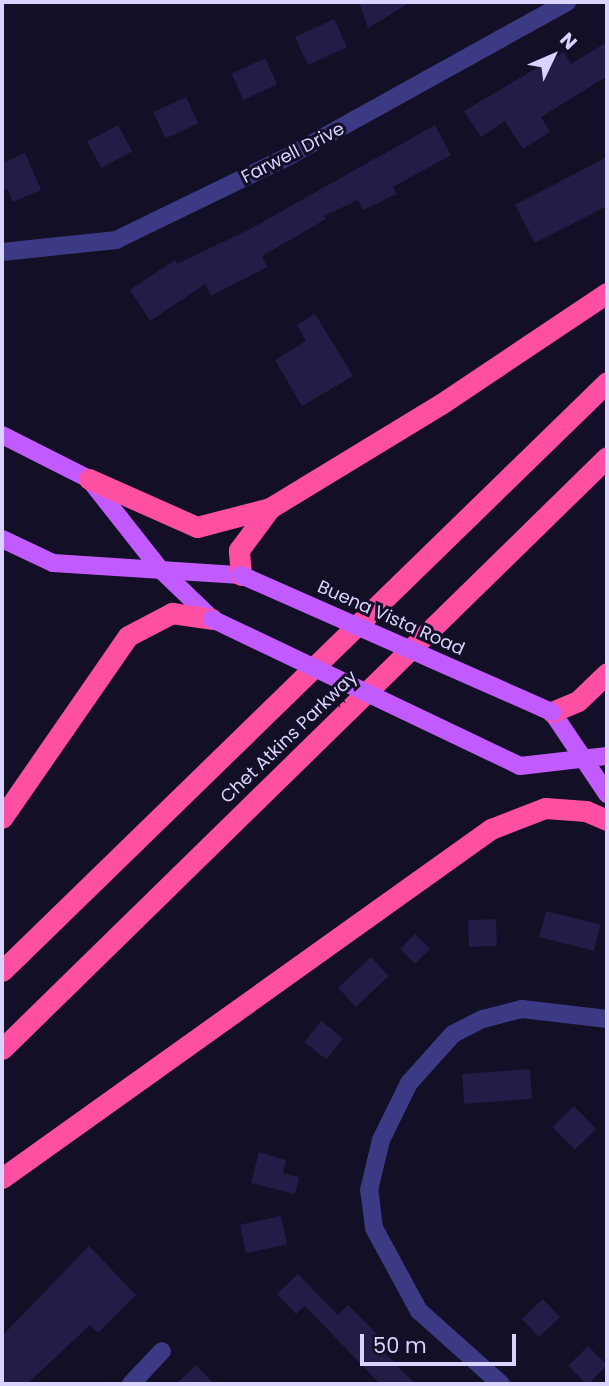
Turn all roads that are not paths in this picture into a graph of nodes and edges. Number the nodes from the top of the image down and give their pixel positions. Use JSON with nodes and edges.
{"nodes":[{"id":1,"x":567,"y":2,"type":"edge"},
{"id":2,"x":2,"y":252,"type":"edge"},
{"id":3,"x":607,"y":293,"type":"edge"},
{"id":4,"x":607,"y":382,"type":"edge"},
{"id":5,"x":2,"y":435,"type":"edge"},
{"id":6,"x":607,"y":457,"type":"edge"},
{"id":7,"x":89,"y":480,"type":"junction"},
{"id":8,"x":270,"y":508,"type":"junction"},
{"id":9,"x":2,"y":539,"type":"edge"},
{"id":10,"x":159,"y":568,"type":"junction"},
{"id":11,"x":241,"y":575,"type":"junction"},
{"id":12,"x":212,"y":619,"type":"junction"},
{"id":13,"x":607,"y":673,"type":"edge"},
{"id":14,"x":552,"y":712,"type":"junction"},
{"id":15,"x":579,"y":757,"type":"junction"},
{"id":16,"x":607,"y":757,"type":"edge"},
{"id":17,"x":607,"y":794,"type":"edge"},
{"id":18,"x":2,"y":818,"type":"edge"},
{"id":19,"x":607,"y":820,"type":"edge"},
{"id":20,"x":2,"y":971,"type":"edge"},
{"id":21,"x":607,"y":1019,"type":"edge"},
{"id":22,"x":2,"y":1049,"type":"edge"},
{"id":23,"x":2,"y":1178,"type":"edge"},
{"id":24,"x":162,"y":1351,"type":"dead end"},
{"id":25,"x":131,"y":1384,"type":"edge"},
{"id":26,"x":501,"y":1384,"type":"edge"}],
"edges":[{"from":1,"to":2,"type":"street","name":"Farwell Drive"},
{"from":3,"to":8,"type":"highway"},
{"from":4,"to":20,"type":"highway","name":"Chet Atkins Parkway"},
{"from":5,"to":7,"type":"main road"},
{"from":6,"to":22,"type":"highway","name":"Chet Atkins Parkway"},
{"from":7,"to":8,"type":"highway"},
{"from":7,"to":10,"type":"main road"},
{"from":8,"to":11,"type":"highway"},
{"from":9,"to":10,"type":"main road","name":"Buena Vista Road"},
{"from":10,"to":11,"type":"main road","name":"Buena Vista Road"},
{"from":10,"to":12,"type":"main road"},
{"from":11,"to":14,"type":"main road","name":"Buena Vista Road","bridge":true},
{"from":12,"to":15,"type":"main road","bridge":true},
{"from":12,"to":18,"type":"highway"},
{"from":13,"to":14,"type":"highway"},
{"from":14,"to":15,"type":"main road"},
{"from":15,"to":16,"type":"main road"},
{"from":15,"to":17,"type":"main road"},
{"from":19,"to":23,"type":"highway"},
{"from":21,"to":26,"type":"street"},
{"from":24,"to":25,"type":"street"}]}
